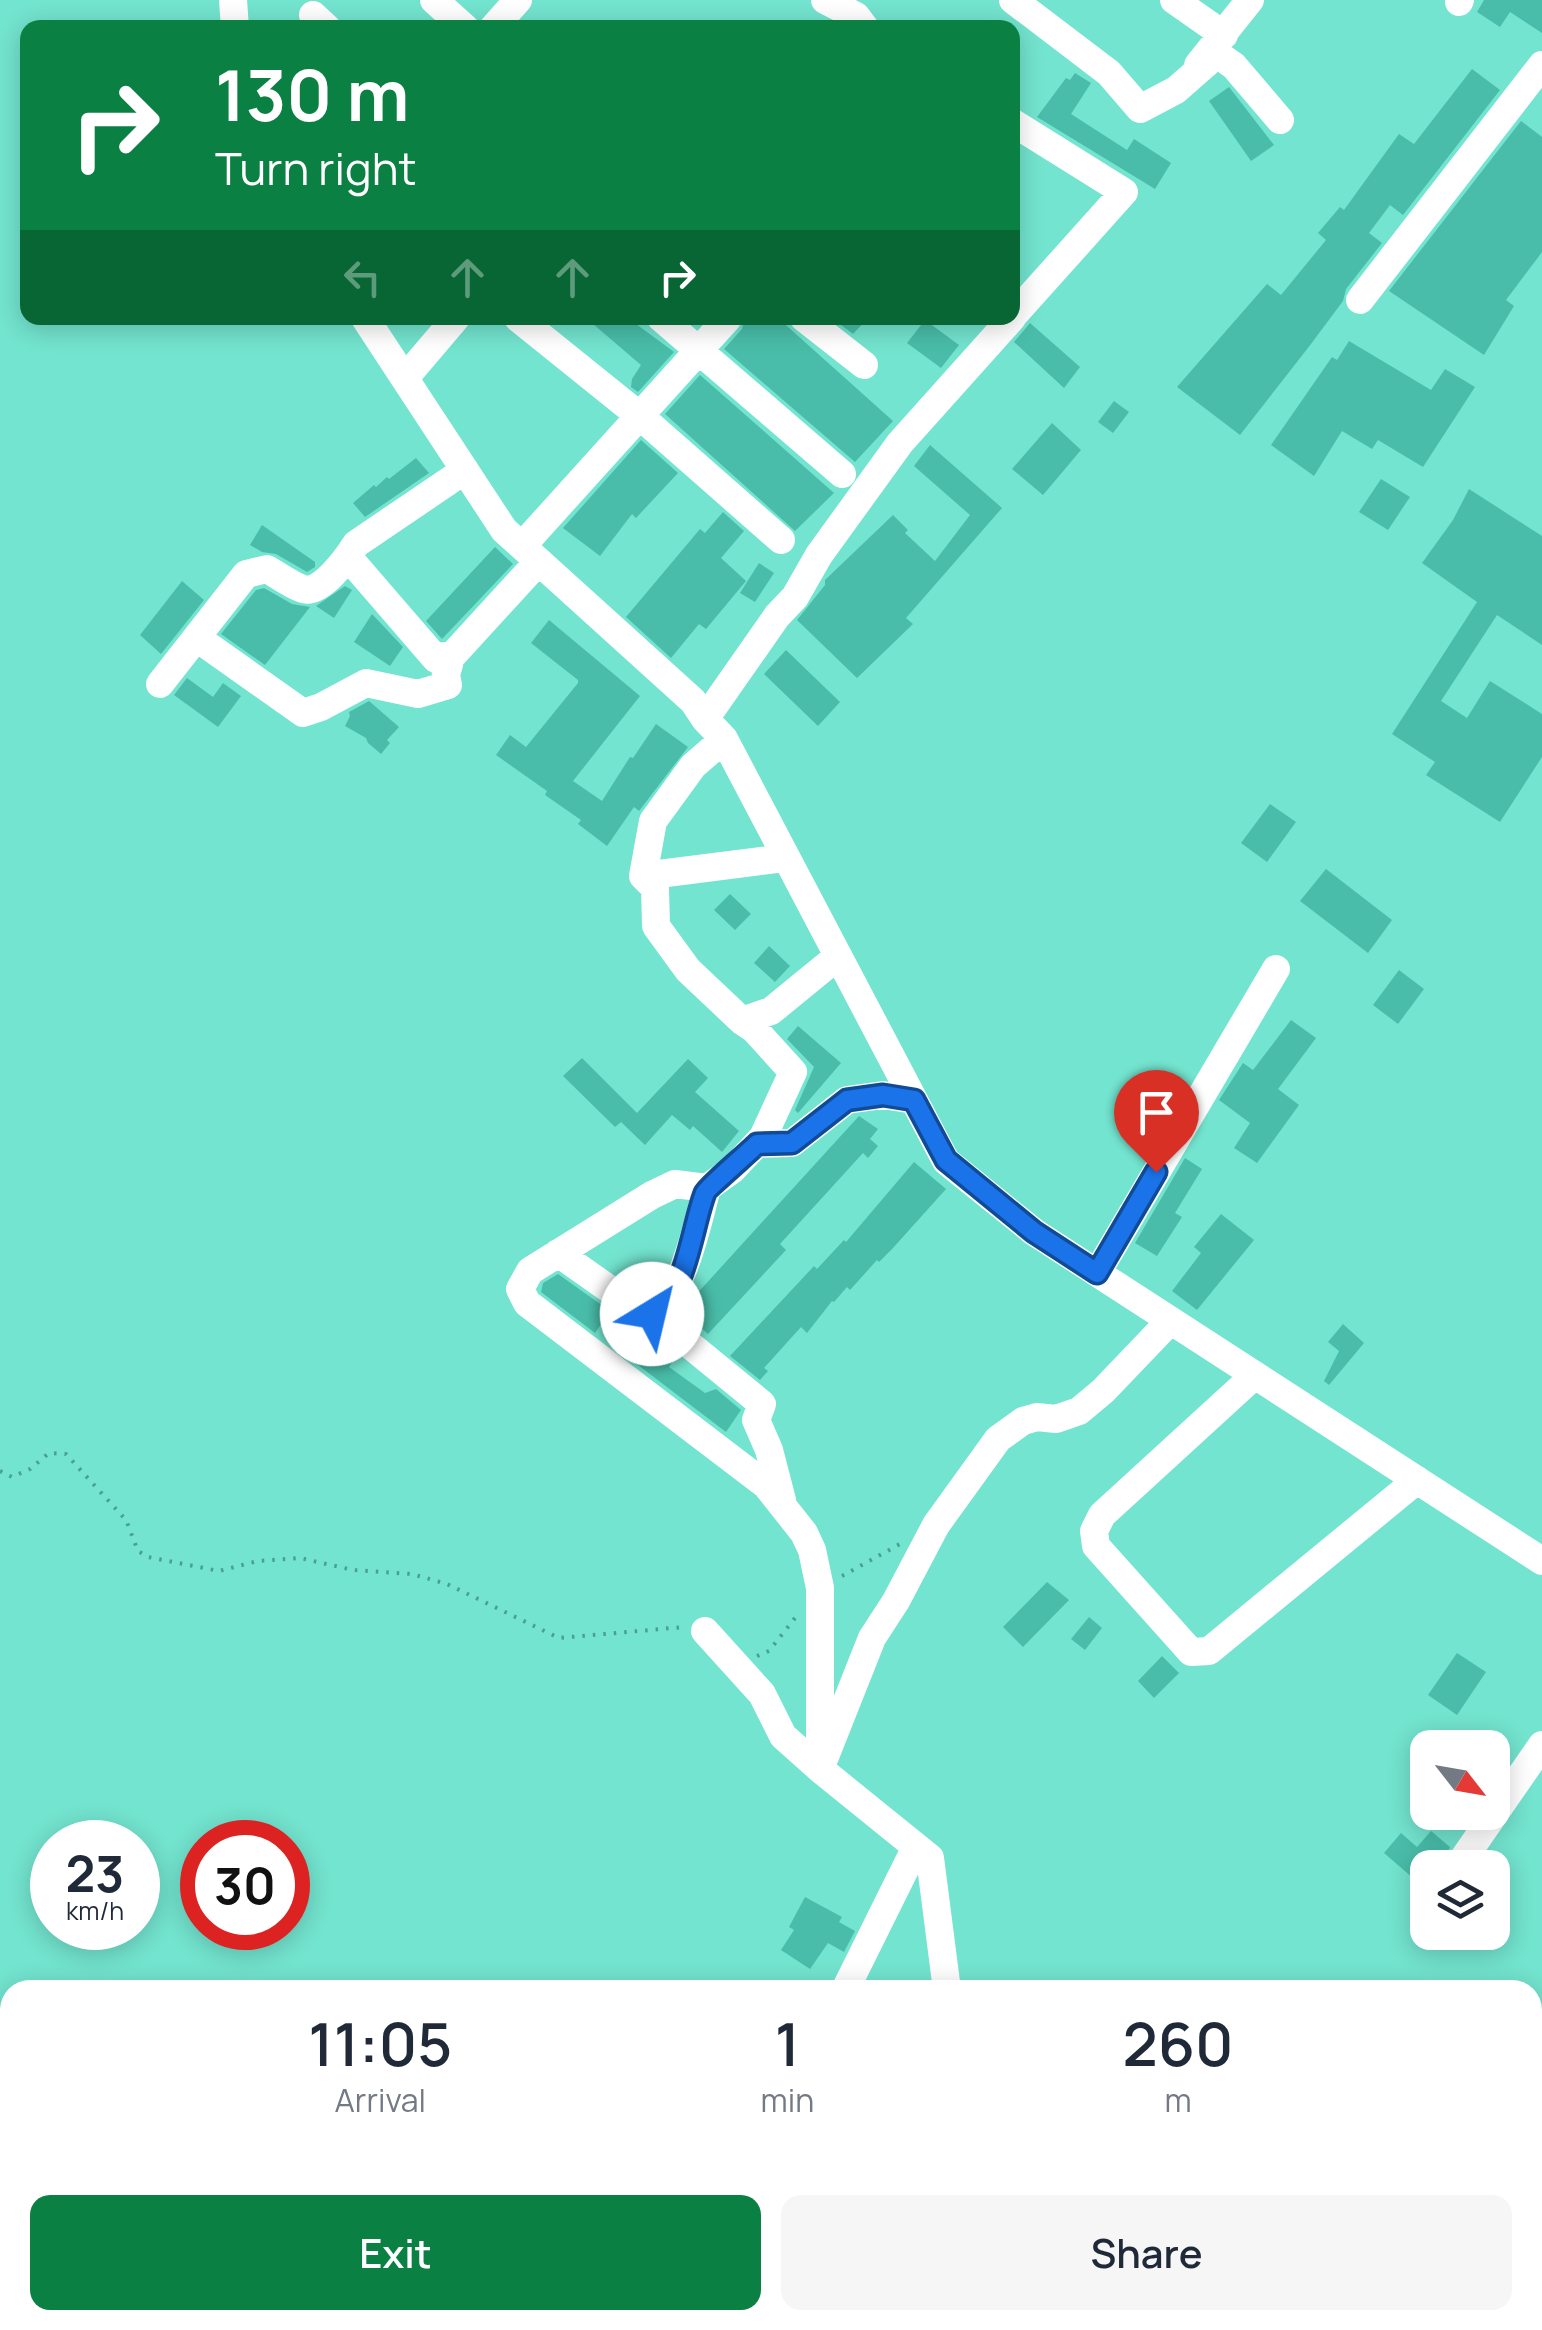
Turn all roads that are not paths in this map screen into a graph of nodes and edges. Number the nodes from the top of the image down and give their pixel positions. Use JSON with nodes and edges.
{"nodes":[{"id":1,"x":434,"y":0,"type":"edge"},
{"id":2,"x":518,"y":0,"type":"edge"},
{"id":3,"x":825,"y":0,"type":"edge"},
{"id":4,"x":1013,"y":0,"type":"edge"},
{"id":5,"x":1174,"y":0,"type":"edge"},
{"id":6,"x":1250,"y":0,"type":"edge"},
{"id":7,"x":456,"y":20,"type":"edge"},
{"id":8,"x":500,"y":20,"type":"edge"},
{"id":9,"x":859,"y":20,"type":"edge"},
{"id":10,"x":1224,"y":35,"type":"junction"},
{"id":11,"x":1542,"y":65,"type":"edge"},
{"id":12,"x":1176,"y":90,"type":"junction"},
{"id":13,"x":1280,"y":120,"type":"dead end"},
{"id":14,"x":1020,"y":127,"type":"edge"},
{"id":15,"x":1360,"y":300,"type":"dead end"},
{"id":16,"x":1020,"y":308,"type":"edge"},
{"id":17,"x":370,"y":325,"type":"edge"},
{"id":18,"x":450,"y":325,"type":"edge"},
{"id":19,"x":527,"y":325,"type":"edge"},
{"id":20,"x":669,"y":325,"type":"edge"},
{"id":21,"x":722,"y":325,"type":"edge"},
{"id":22,"x":813,"y":325,"type":"edge"},
{"id":23,"x":1005,"y":325,"type":"edge"},
{"id":24,"x":699,"y":350,"type":"junction"},
{"id":25,"x":864,"y":365,"type":"dead end"},
{"id":26,"x":405,"y":378,"type":"junction"},
{"id":27,"x":641,"y":417,"type":"junction"},
{"id":28,"x":465,"y":470,"type":"junction"},
{"id":29,"x":842,"y":474,"type":"dead end"},
{"id":30,"x":781,"y":540,"type":"dead end"},
{"id":31,"x":530,"y":554,"type":"junction"},
{"id":32,"x":348,"y":558,"type":"junction"},
{"id":33,"x":197,"y":638,"type":"junction"},
{"id":34,"x":446,"y":676,"type":"junction"},
{"id":35,"x":160,"y":684,"type":"dead end"},
{"id":36,"x":714,"y":729,"type":"junction"},
{"id":37,"x":784,"y":858,"type":"junction"},
{"id":38,"x":643,"y":876,"type":"junction"},
{"id":39,"x":838,"y":957,"type":"junction"},
{"id":40,"x":1276,"y":969,"type":"dead end"},
{"id":41,"x":742,"y":1021,"type":"junction"},
{"id":42,"x":914,"y":1100,"type":"junction"},
{"id":43,"x":757,"y":1144,"type":"junction"},
{"id":44,"x":707,"y":1188,"type":"junction"},
{"id":45,"x":558,"y":1253,"type":"junction"},
{"id":46,"x":1097,"y":1273,"type":"junction"},
{"id":47,"x":652,"y":1314,"type":"junction"},
{"id":48,"x":1170,"y":1320,"type":"junction"},
{"id":49,"x":1254,"y":1375,"type":"junction"},
{"id":50,"x":1418,"y":1480,"type":"junction"},
{"id":51,"x":782,"y":1503,"type":"junction"},
{"id":52,"x":1542,"y":1561,"type":"edge"},
{"id":53,"x":704,"y":1631,"type":"road end"},
{"id":54,"x":1542,"y":1745,"type":"edge"},
{"id":55,"x":820,"y":1769,"type":"junction"},
{"id":56,"x":916,"y":1847,"type":"junction"},
{"id":57,"x":1469,"y":1850,"type":"edge"},
{"id":58,"x":850,"y":1980,"type":"edge"},
{"id":59,"x":946,"y":1980,"type":"edge"}],
"edges":[{"from":1,"to":7,"type":"street"},
{"from":2,"to":8,"type":"street"},
{"from":3,"to":9,"type":"street"},
{"from":4,"to":12,"type":"street"},
{"from":5,"to":10,"type":"street"},
{"from":6,"to":10,"type":"street"},
{"from":10,"to":12,"type":"street"},
{"from":11,"to":15,"type":"street"},
{"from":12,"to":13,"type":"street"},
{"from":14,"to":16,"type":"street"},
{"from":17,"to":26,"type":"street"},
{"from":18,"to":26,"type":"street"},
{"from":19,"to":27,"type":"street"},
{"from":20,"to":24,"type":"street"},
{"from":21,"to":24,"type":"street"},
{"from":22,"to":25,"type":"street"},
{"from":23,"to":36,"type":"street"},
{"from":24,"to":27,"type":"street"},
{"from":24,"to":29,"type":"street"},
{"from":26,"to":28,"type":"street"},
{"from":27,"to":30,"type":"street"},
{"from":27,"to":31,"type":"street"},
{"from":28,"to":31,"type":"street"},
{"from":28,"to":32,"type":"street"},
{"from":31,"to":34,"type":"street"},
{"from":31,"to":36,"type":"street"},
{"from":32,"to":33,"type":"street"},
{"from":32,"to":34,"type":"street"},
{"from":33,"to":34,"type":"street"},
{"from":33,"to":35,"type":"street"},
{"from":36,"to":37,"type":"street"},
{"from":36,"to":38,"type":"street"},
{"from":37,"to":38,"type":"street"},
{"from":37,"to":39,"type":"street"},
{"from":38,"to":41,"type":"street"},
{"from":39,"to":41,"type":"street"},
{"from":39,"to":42,"type":"street"},
{"from":40,"to":46,"type":"street"},
{"from":41,"to":43,"type":"street"},
{"from":42,"to":43,"type":"street"},
{"from":42,"to":46,"type":"street"},
{"from":43,"to":44,"type":"street"},
{"from":44,"to":45,"type":"street"},
{"from":44,"to":47,"type":"street"},
{"from":45,"to":47,"type":"street"},
{"from":45,"to":51,"type":"street"},
{"from":46,"to":48,"type":"street"},
{"from":47,"to":51,"type":"street"},
{"from":48,"to":49,"type":"street"},
{"from":48,"to":55,"type":"street"},
{"from":49,"to":50,"type":"street"},
{"from":49,"to":50,"type":"street"},
{"from":50,"to":52,"type":"street"},
{"from":51,"to":55,"type":"street"},
{"from":53,"to":55,"type":"street"},
{"from":54,"to":57,"type":"street"},
{"from":55,"to":56,"type":"street"},
{"from":56,"to":58,"type":"street"},
{"from":56,"to":59,"type":"street"}]}
